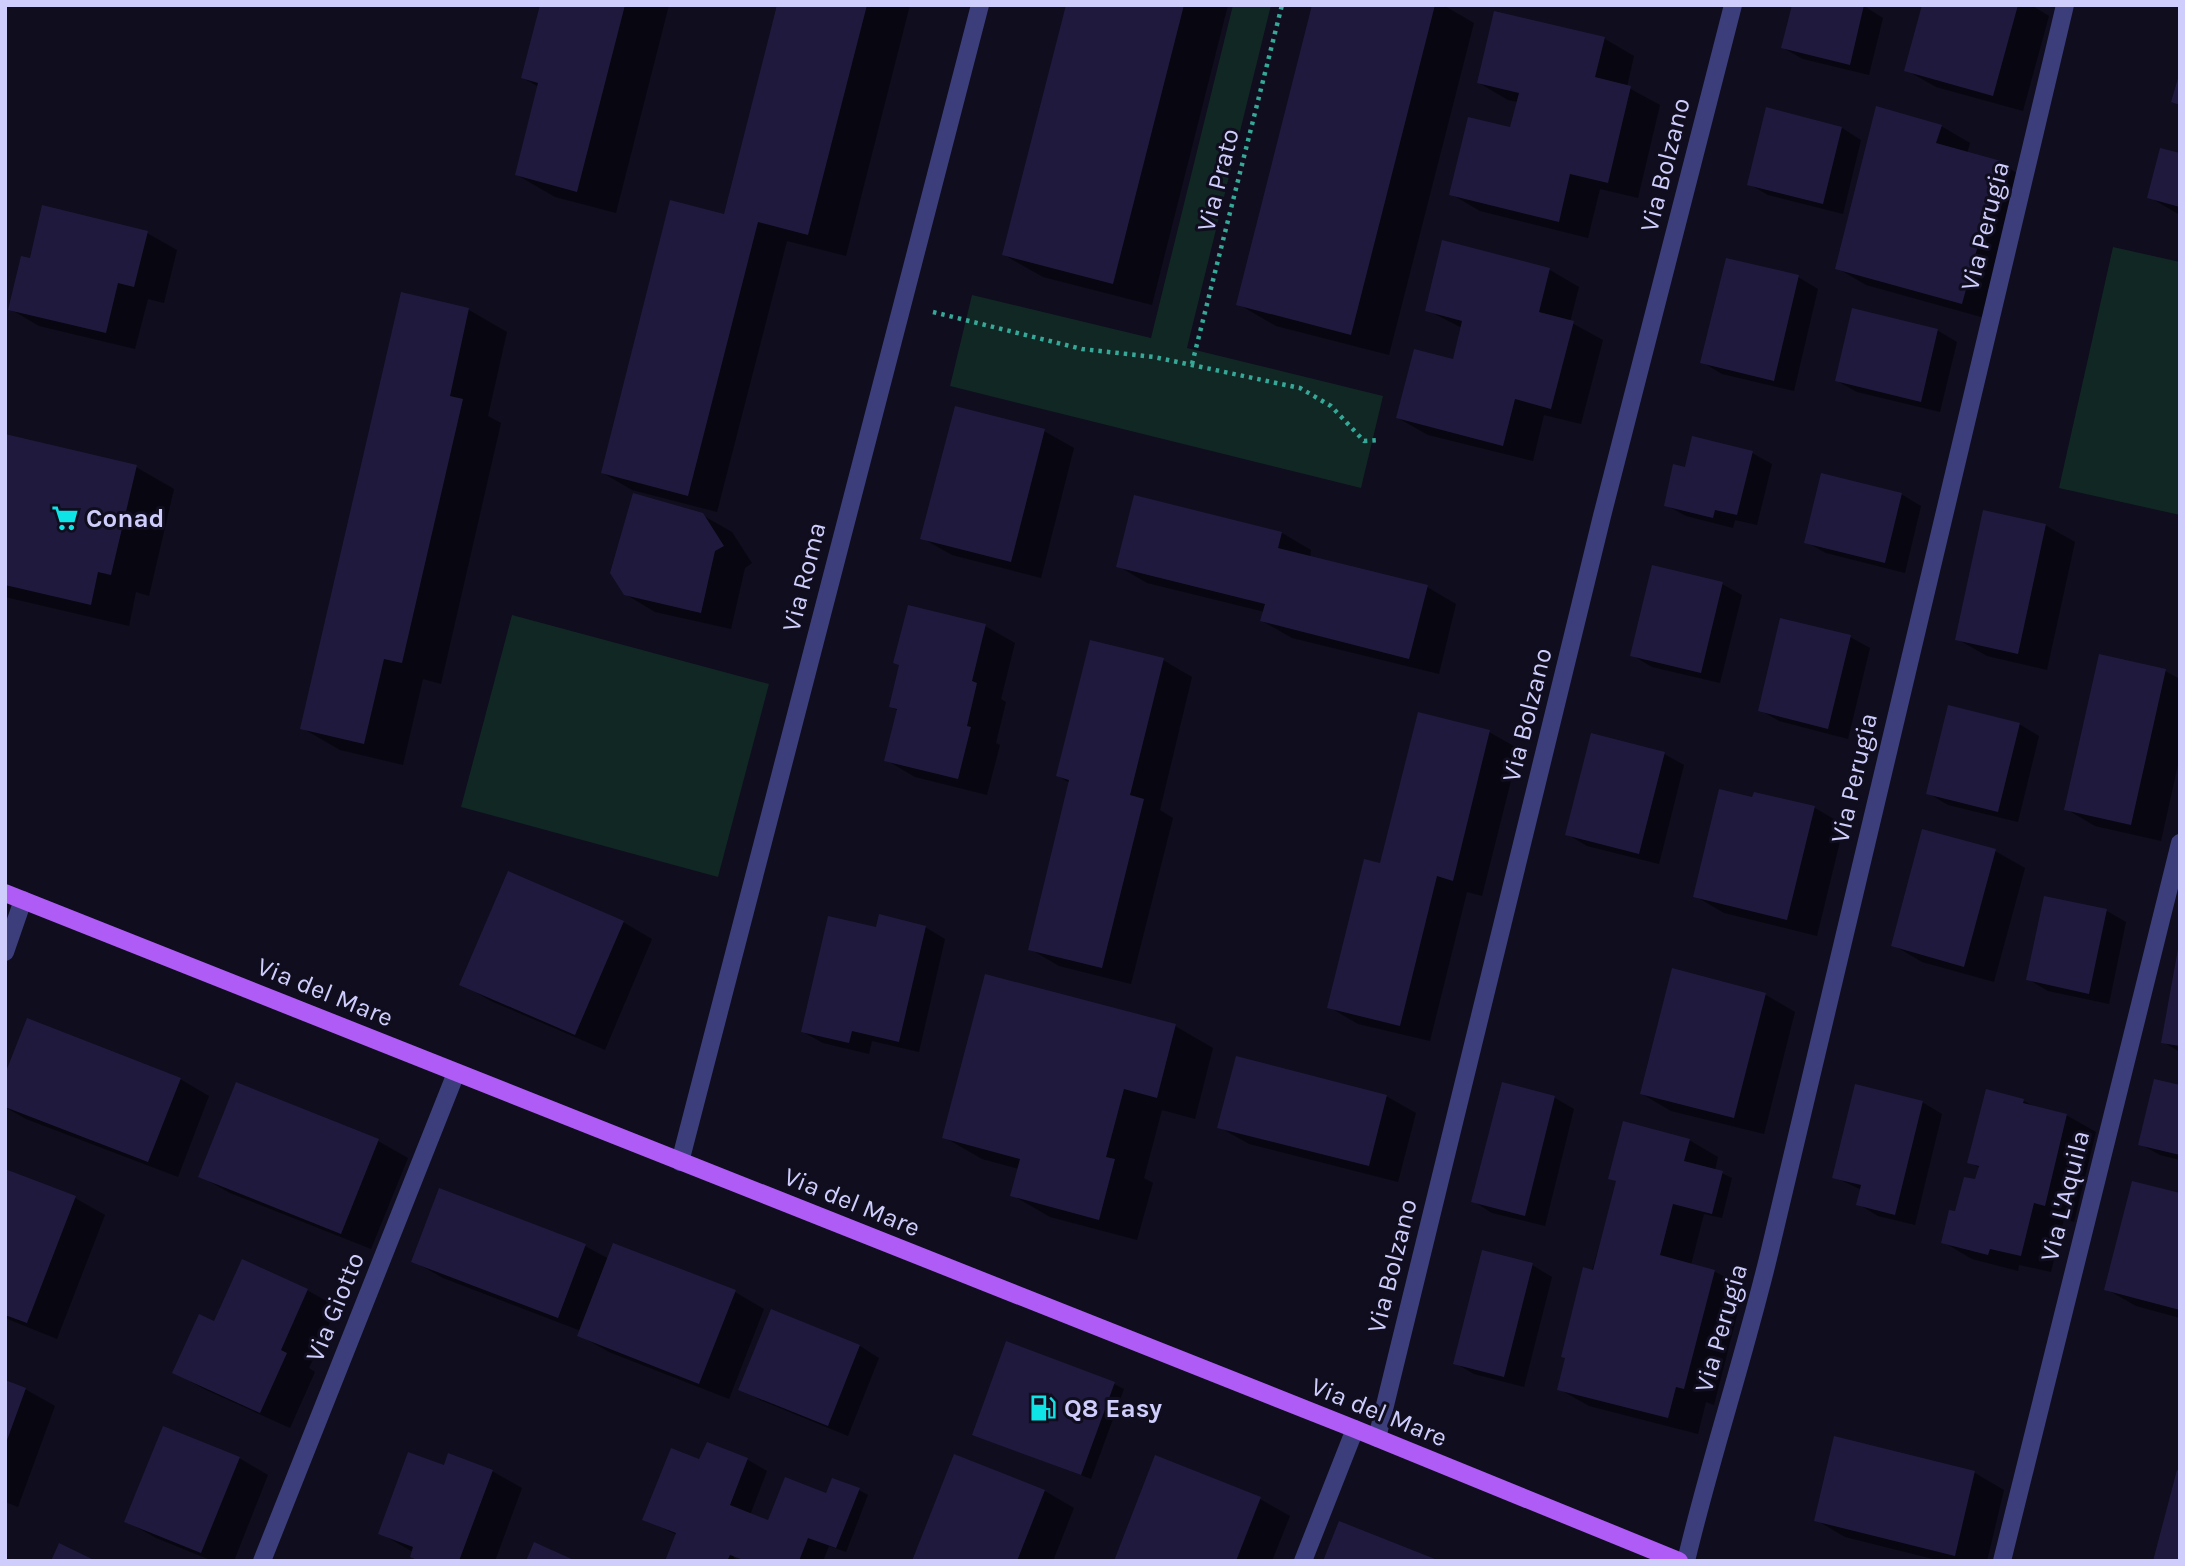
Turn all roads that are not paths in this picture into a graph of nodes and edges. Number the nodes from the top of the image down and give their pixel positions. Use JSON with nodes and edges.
{"nodes":[{"id":1,"x":980,"y":5,"type":"edge"},
{"id":2,"x":1733,"y":5,"type":"edge"},
{"id":3,"x":2065,"y":5,"type":"edge"},
{"id":4,"x":2180,"y":843,"type":"edge"},
{"id":5,"x":5,"y":893,"type":"edge"},
{"id":6,"x":23,"y":900,"type":"junction"},
{"id":7,"x":5,"y":952,"type":"edge"},
{"id":8,"x":456,"y":1073,"type":"junction"},
{"id":9,"x":680,"y":1162,"type":"junction"},
{"id":10,"x":1354,"y":1429,"type":"junction"},
{"id":11,"x":1377,"y":1438,"type":"junction"},
{"id":12,"x":262,"y":1561,"type":"edge"},
{"id":13,"x":1303,"y":1561,"type":"edge"},
{"id":14,"x":1679,"y":1561,"type":"edge"},
{"id":15,"x":1686,"y":1561,"type":"edge"},
{"id":16,"x":2002,"y":1561,"type":"edge"}],
"edges":[{"from":1,"to":9,"type":"street","name":"Via Roma"},
{"from":2,"to":11,"type":"street","name":"Via Bolzano"},
{"from":3,"to":15,"type":"street","name":"Via Perugia"},
{"from":4,"to":16,"type":"street","name":"Via L'Aquila"},
{"from":5,"to":6,"type":"main road","name":"Via del Mare"},
{"from":6,"to":7,"type":"street"},
{"from":6,"to":8,"type":"main road","name":"Via del Mare"},
{"from":8,"to":9,"type":"main road","name":"Via del Mare"},
{"from":8,"to":12,"type":"street","name":"Via Giotto"},
{"from":9,"to":10,"type":"main road","name":"Via del Mare"},
{"from":10,"to":11,"type":"main road","name":"Via del Mare"},
{"from":10,"to":13,"type":"street"},
{"from":11,"to":14,"type":"main road","name":"Via del Mare"}]}
